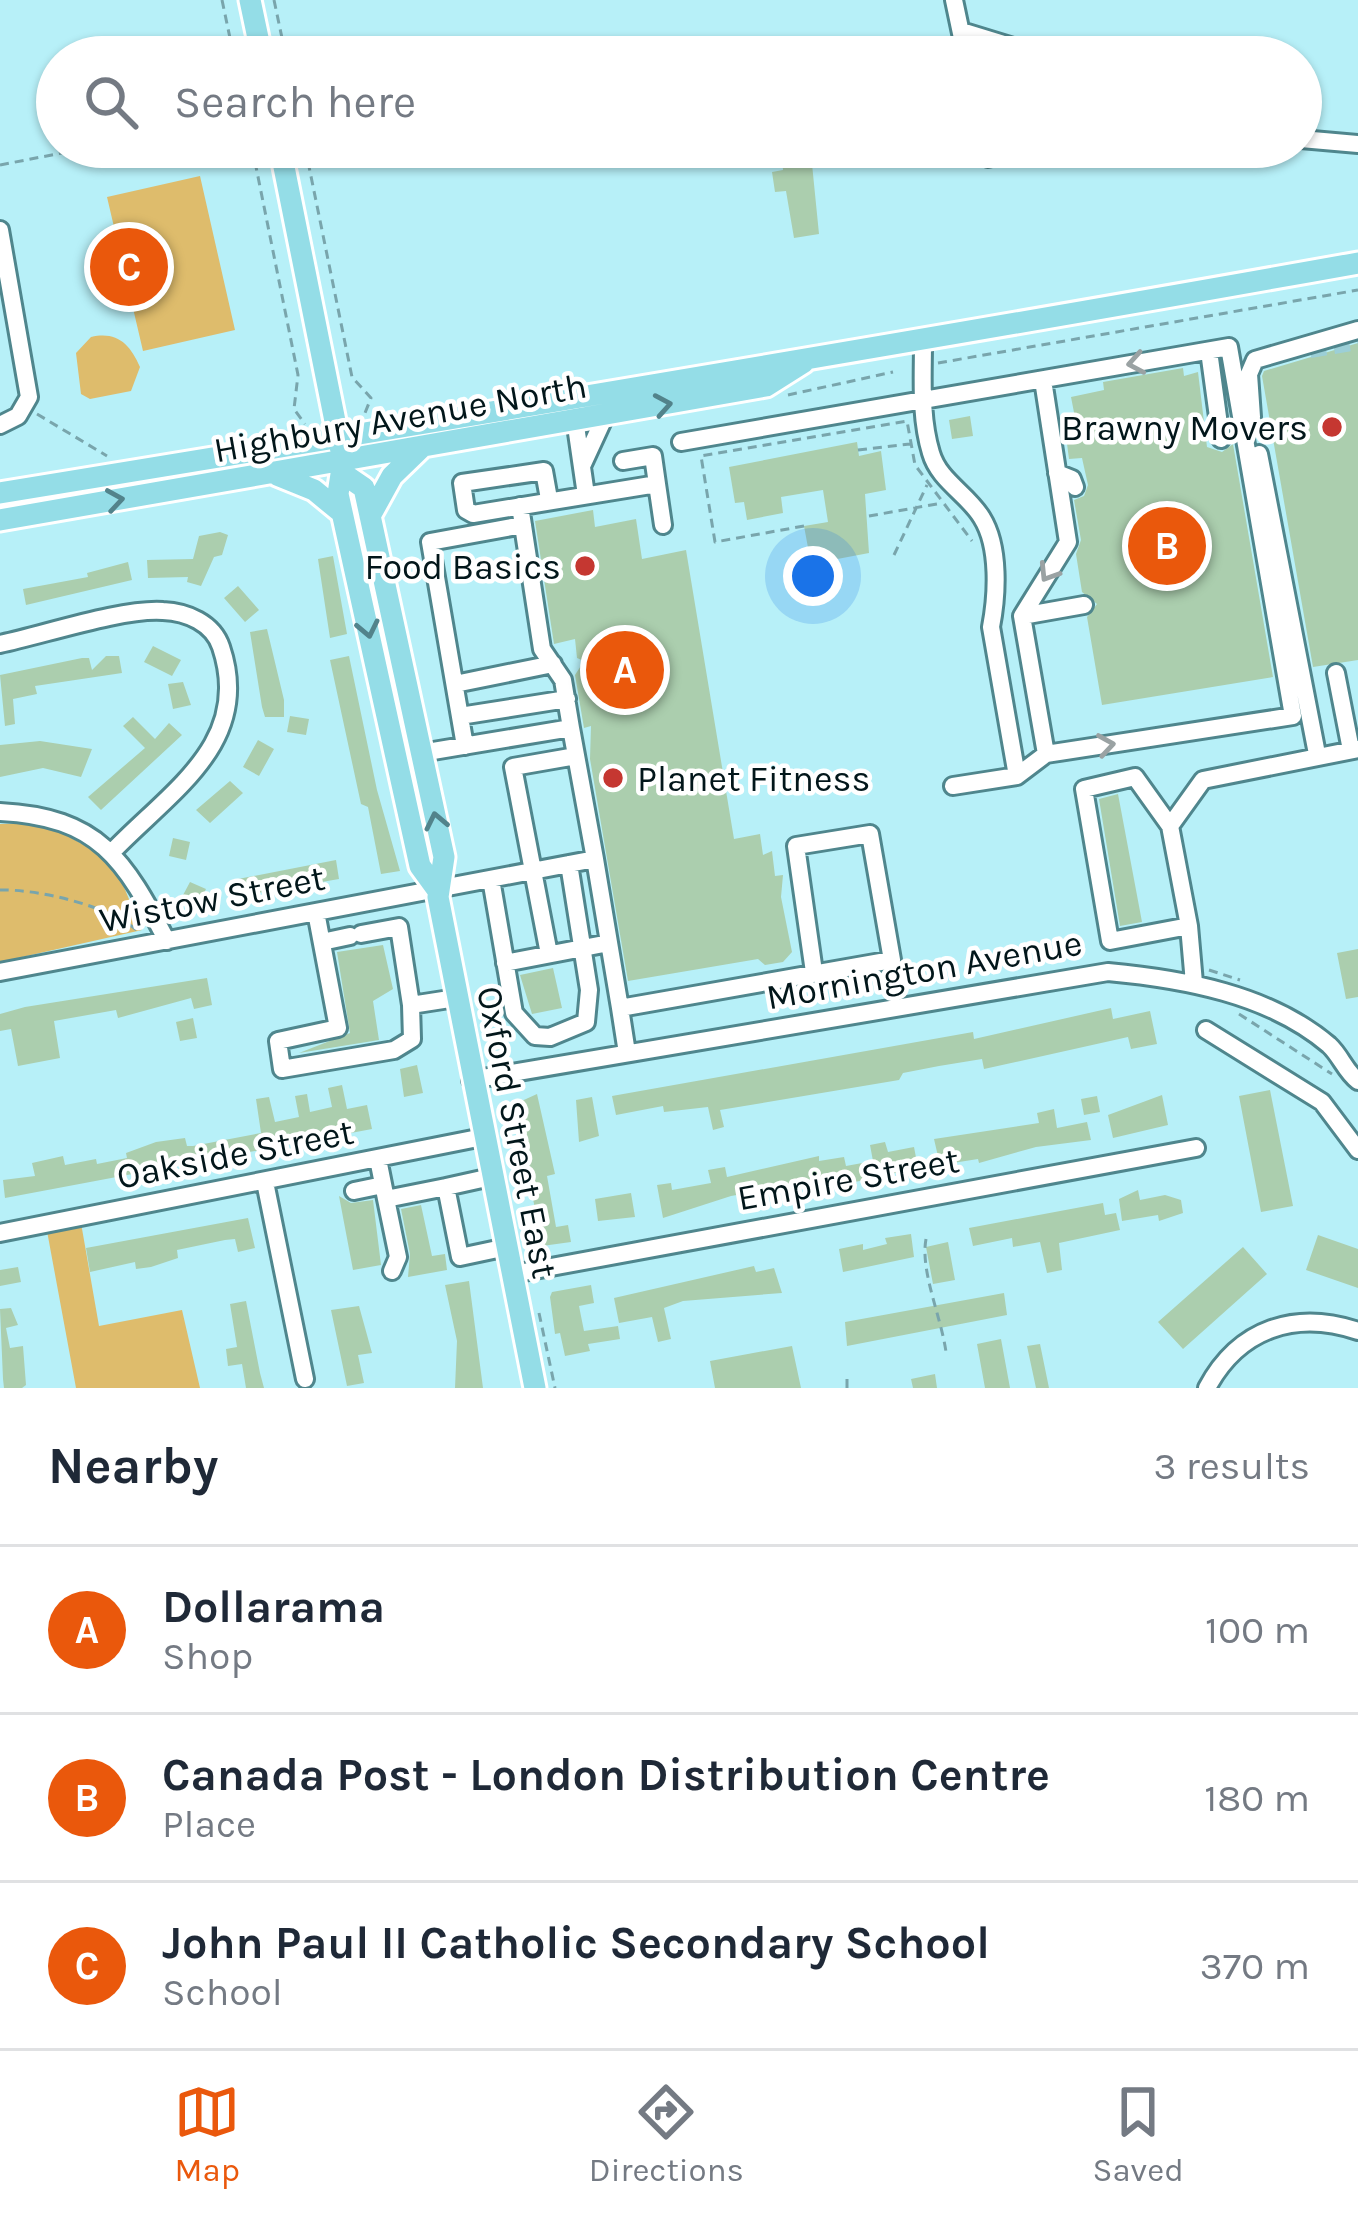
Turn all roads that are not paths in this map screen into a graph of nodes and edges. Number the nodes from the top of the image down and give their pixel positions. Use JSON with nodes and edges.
{"nodes":[{"id":1,"x":250,"y":0,"type":"edge"},
{"id":2,"x":954,"y":0,"type":"edge"},
{"id":3,"x":961,"y":31,"type":"junction"},
{"id":4,"x":258,"y":36,"type":"edge"},
{"id":5,"x":962,"y":36,"type":"edge"},
{"id":6,"x":977,"y":36,"type":"edge"},
{"id":7,"x":1322,"y":141,"type":"edge"},
{"id":8,"x":1358,"y":144,"type":"edge"},
{"id":9,"x":284,"y":168,"type":"edge"},
{"id":10,"x":0,"y":230,"type":"edge"},
{"id":11,"x":1358,"y":263,"type":"edge"},
{"id":12,"x":1358,"y":330,"type":"edge"},
{"id":13,"x":922,"y":342,"type":"junction"},
{"id":14,"x":1208,"y":351,"type":"junction"},
{"id":15,"x":1292,"y":353,"type":"tunnel mouth"},
{"id":16,"x":1265,"y":355,"type":"junction"},
{"id":17,"x":805,"y":362,"type":"junction"},
{"id":18,"x":1043,"y":380,"type":"junction"},
{"id":19,"x":923,"y":401,"type":"junction"},
{"id":20,"x":606,"y":414,"type":"junction"},
{"id":21,"x":575,"y":418,"type":"junction"},
{"id":22,"x":0,"y":425,"type":"edge"},
{"id":23,"x":338,"y":436,"type":"junction"},
{"id":24,"x":1221,"y":439,"type":"dead end"},
{"id":25,"x":681,"y":442,"type":"dead end"},
{"id":26,"x":424,"y":445,"type":"junction"},
{"id":27,"x":622,"y":461,"type":"dead end"},
{"id":28,"x":584,"y":464,"type":"junction"},
{"id":29,"x":344,"y":468,"type":"junction"},
{"id":30,"x":1058,"y":473,"type":"junction"},
{"id":31,"x":270,"y":474,"type":"junction"},
{"id":32,"x":657,"y":484,"type":"junction"},
{"id":33,"x":1075,"y":487,"type":"dead end"},
{"id":34,"x":0,"y":493,"type":"edge"},
{"id":35,"x":586,"y":495,"type":"junction"},
{"id":36,"x":549,"y":500,"type":"junction"},
{"id":37,"x":520,"y":506,"type":"junction"},
{"id":38,"x":342,"y":513,"type":"junction"},
{"id":39,"x":370,"y":516,"type":"junction"},
{"id":40,"x":0,"y":520,"type":"edge"},
{"id":41,"x":523,"y":525,"type":"junction"},
{"id":42,"x":663,"y":525,"type":"dead end"},
{"id":43,"x":1084,"y":605,"type":"dead end"},
{"id":44,"x":1022,"y":616,"type":"junction"},
{"id":45,"x":0,"y":644,"type":"edge"},
{"id":46,"x":553,"y":664,"type":"junction"},
{"id":47,"x":1336,"y":673,"type":"dead end"},
{"id":48,"x":455,"y":684,"type":"junction"},
{"id":49,"x":566,"y":699,"type":"junction"},
{"id":50,"x":460,"y":716,"type":"junction"},
{"id":51,"x":1352,"y":718,"type":"edge"},
{"id":52,"x":571,"y":728,"type":"junction"},
{"id":53,"x":465,"y":746,"type":"junction"},
{"id":54,"x":1355,"y":749,"type":"edge"},
{"id":55,"x":421,"y":753,"type":"junction"},
{"id":56,"x":1046,"y":754,"type":"junction"},
{"id":57,"x":1317,"y":754,"type":"junction"},
{"id":58,"x":576,"y":756,"type":"junction"},
{"id":59,"x":1017,"y":776,"type":"junction"},
{"id":60,"x":953,"y":786,"type":"dead end"},
{"id":61,"x":0,"y":812,"type":"edge"},
{"id":62,"x":1170,"y":826,"type":"junction"},
{"id":63,"x":112,"y":851,"type":"junction"},
{"id":64,"x":595,"y":859,"type":"junction"},
{"id":65,"x":569,"y":864,"type":"junction"},
{"id":66,"x":533,"y":871,"type":"junction"},
{"id":67,"x":491,"y":879,"type":"junction"},
{"id":68,"x":436,"y":888,"type":"junction"},
{"id":69,"x":316,"y":912,"type":"junction"},
{"id":70,"x":1190,"y":926,"type":"junction"},
{"id":71,"x":166,"y":941,"type":"junction"},
{"id":72,"x":322,"y":942,"type":"junction"},
{"id":73,"x":609,"y":943,"type":"junction"},
{"id":74,"x":582,"y":948,"type":"junction"},
{"id":75,"x":549,"y":954,"type":"junction"},
{"id":76,"x":505,"y":963,"type":"junction"},
{"id":77,"x":0,"y":972,"type":"edge"},
{"id":78,"x":814,"y":972,"type":"junction"},
{"id":79,"x":1194,"y":983,"type":"junction"},
{"id":80,"x":456,"y":998,"type":"junction"},
{"id":81,"x":411,"y":1005,"type":"junction"},
{"id":82,"x":620,"y":1008,"type":"junction"},
{"id":83,"x":1206,"y":1030,"type":"dead end"},
{"id":84,"x":1358,"y":1050,"type":"edge"},
{"id":85,"x":627,"y":1053,"type":"junction"},
{"id":86,"x":1348,"y":1077,"type":"edge"},
{"id":87,"x":471,"y":1080,"type":"junction"},
{"id":88,"x":483,"y":1137,"type":"junction"},
{"id":89,"x":1196,"y":1148,"type":"dead end"},
{"id":90,"x":1358,"y":1150,"type":"edge"},
{"id":91,"x":378,"y":1159,"type":"junction"},
{"id":92,"x":491,"y":1177,"type":"junction"},
{"id":93,"x":265,"y":1182,"type":"junction"},
{"id":94,"x":446,"y":1187,"type":"junction"},
{"id":95,"x":354,"y":1191,"type":"dead end"},
{"id":96,"x":385,"y":1192,"type":"junction"},
{"id":97,"x":0,"y":1232,"type":"edge"},
{"id":98,"x":507,"y":1247,"type":"junction"},
{"id":99,"x":392,"y":1271,"type":"dead end"},
{"id":100,"x":513,"y":1274,"type":"junction"},
{"id":101,"x":1358,"y":1331,"type":"edge"},
{"id":102,"x":305,"y":1379,"type":"dead end"},
{"id":103,"x":536,"y":1388,"type":"edge"},
{"id":104,"x":1207,"y":1388,"type":"edge"}],
"edges":[{"from":1,"to":4,"type":"main road"},
{"from":2,"to":3,"type":"street"},
{"from":3,"to":5,"type":"street"},
{"from":3,"to":6,"type":"street"},
{"from":7,"to":8,"type":"street"},
{"from":9,"to":23,"type":"main road","name":"Oxford Street East"},
{"from":10,"to":22,"type":"street"},
{"from":11,"to":13,"type":"main road","name":"Highbury Avenue North"},
{"from":12,"to":16,"type":"street"},
{"from":13,"to":17,"type":"main road","name":"Highbury Avenue North"},
{"from":13,"to":19,"type":"street"},
{"from":14,"to":18,"type":"street","one_way":true},
{"from":14,"to":24,"type":"street"},
{"from":56,"to":14,"type":"street","one_way":true},
{"from":15,"to":16,"type":"street"},
{"from":16,"to":57,"type":"street"},
{"from":20,"to":17,"type":"main road","name":"Highbury Avenue North","one_way":true},
{"from":17,"to":23,"type":"main road","name":"Highbury Avenue North"},
{"from":18,"to":19,"type":"street"},
{"from":18,"to":30,"type":"street"},
{"from":19,"to":25,"type":"street"},
{"from":19,"to":59,"type":"street"},
{"from":20,"to":21,"type":"main road","name":"Highbury Avenue North"},
{"from":20,"to":28,"type":"street"},
{"from":21,"to":26,"type":"main road","name":"Highbury Avenue North"},
{"from":21,"to":28,"type":"street"},
{"from":23,"to":29,"type":"main road","name":"Oxford Street East"},
{"from":23,"to":34,"type":"main road","name":"Highbury Avenue North"},
{"from":26,"to":29,"type":"main road","name":"Highbury Avenue North"},
{"from":26,"to":39,"type":"main road"},
{"from":27,"to":32,"type":"street"},
{"from":28,"to":35,"type":"street"},
{"from":29,"to":31,"type":"main road","name":"Highbury Avenue North"},
{"from":29,"to":38,"type":"main road","name":"Oxford Street East"},
{"from":29,"to":39,"type":"main road","name":"Oxford Street East"},
{"from":30,"to":33,"type":"street"},
{"from":30,"to":44,"type":"street","one_way":true},
{"from":31,"to":38,"type":"main road"},
{"from":40,"to":31,"type":"main road","name":"Highbury Avenue North","one_way":true},
{"from":32,"to":35,"type":"street"},
{"from":32,"to":42,"type":"street"},
{"from":35,"to":36,"type":"street"},
{"from":36,"to":37,"type":"street"},
{"from":36,"to":37,"type":"street"},
{"from":37,"to":41,"type":"street"},
{"from":38,"to":68,"type":"main road","name":"Oxford Street East","one_way":true},
{"from":39,"to":55,"type":"main road","name":"Oxford Street East"},
{"from":41,"to":46,"type":"street"},
{"from":41,"to":48,"type":"street"},
{"from":43,"to":44,"type":"street"},
{"from":44,"to":56,"type":"street"},
{"from":45,"to":63,"type":"street"},
{"from":46,"to":48,"type":"street"},
{"from":46,"to":49,"type":"street"},
{"from":47,"to":51,"type":"street"},
{"from":48,"to":50,"type":"street"},
{"from":49,"to":50,"type":"street"},
{"from":49,"to":52,"type":"street"},
{"from":50,"to":53,"type":"street"},
{"from":51,"to":54,"type":"street"},
{"from":52,"to":53,"type":"street"},
{"from":52,"to":58,"type":"street"},
{"from":53,"to":55,"type":"street"},
{"from":54,"to":57,"type":"street"},
{"from":68,"to":55,"type":"main road","name":"Oxford Street East","one_way":true},
{"from":56,"to":59,"type":"street"},
{"from":57,"to":62,"type":"street"},
{"from":58,"to":64,"type":"street"},
{"from":58,"to":66,"type":"street"},
{"from":59,"to":60,"type":"street"},
{"from":61,"to":63,"type":"street"},
{"from":62,"to":70,"type":"street"},
{"from":62,"to":70,"type":"street"},
{"from":63,"to":71,"type":"street"},
{"from":64,"to":65,"type":"street","name":"Wistow Street"},
{"from":64,"to":73,"type":"street"},
{"from":65,"to":66,"type":"street","name":"Wistow Street"},
{"from":65,"to":74,"type":"street"},
{"from":66,"to":67,"type":"street","name":"Wistow Street"},
{"from":66,"to":75,"type":"street"},
{"from":67,"to":68,"type":"street","name":"Wistow Street"},
{"from":67,"to":76,"type":"street"},
{"from":68,"to":69,"type":"street","name":"Wistow Street"},
{"from":68,"to":80,"type":"main road","name":"Oxford Street East"},
{"from":69,"to":71,"type":"street","name":"Wistow Street"},
{"from":69,"to":72,"type":"street"},
{"from":70,"to":79,"type":"street"},
{"from":71,"to":77,"type":"street","name":"Wistow Street"},
{"from":72,"to":81,"type":"street"},
{"from":72,"to":81,"type":"street"},
{"from":73,"to":74,"type":"street"},
{"from":73,"to":82,"type":"street"},
{"from":74,"to":75,"type":"street"},
{"from":74,"to":76,"type":"street"},
{"from":75,"to":76,"type":"street"},
{"from":78,"to":78,"type":"street"},
{"from":78,"to":82,"type":"street"},
{"from":79,"to":85,"type":"street","name":"Mornington Avenue"},
{"from":79,"to":86,"type":"street","name":"Mornington Avenue"},
{"from":80,"to":81,"type":"street"},
{"from":80,"to":87,"type":"main road","name":"Oxford Street East"},
{"from":82,"to":85,"type":"street"},
{"from":83,"to":90,"type":"street"},
{"from":84,"to":86,"type":"street"},
{"from":85,"to":87,"type":"street","name":"Mornington Avenue"},
{"from":87,"to":88,"type":"main road","name":"Oxford Street East"},
{"from":88,"to":91,"type":"street","name":"Oakside Street"},
{"from":88,"to":92,"type":"main road","name":"Oxford Street East"},
{"from":89,"to":100,"type":"street","name":"Empire Street"},
{"from":91,"to":93,"type":"street","name":"Oakside Street"},
{"from":91,"to":96,"type":"street"},
{"from":92,"to":94,"type":"street"},
{"from":92,"to":98,"type":"main road","name":"Oxford Street East"},
{"from":93,"to":97,"type":"street","name":"Oakside Street"},
{"from":93,"to":102,"type":"street"},
{"from":94,"to":96,"type":"street"},
{"from":94,"to":98,"type":"street"},
{"from":95,"to":96,"type":"street"},
{"from":96,"to":99,"type":"street"},
{"from":98,"to":100,"type":"main road","name":"Oxford Street East"},
{"from":100,"to":103,"type":"main road","name":"Oxford Street East"},
{"from":101,"to":104,"type":"street"}]}
